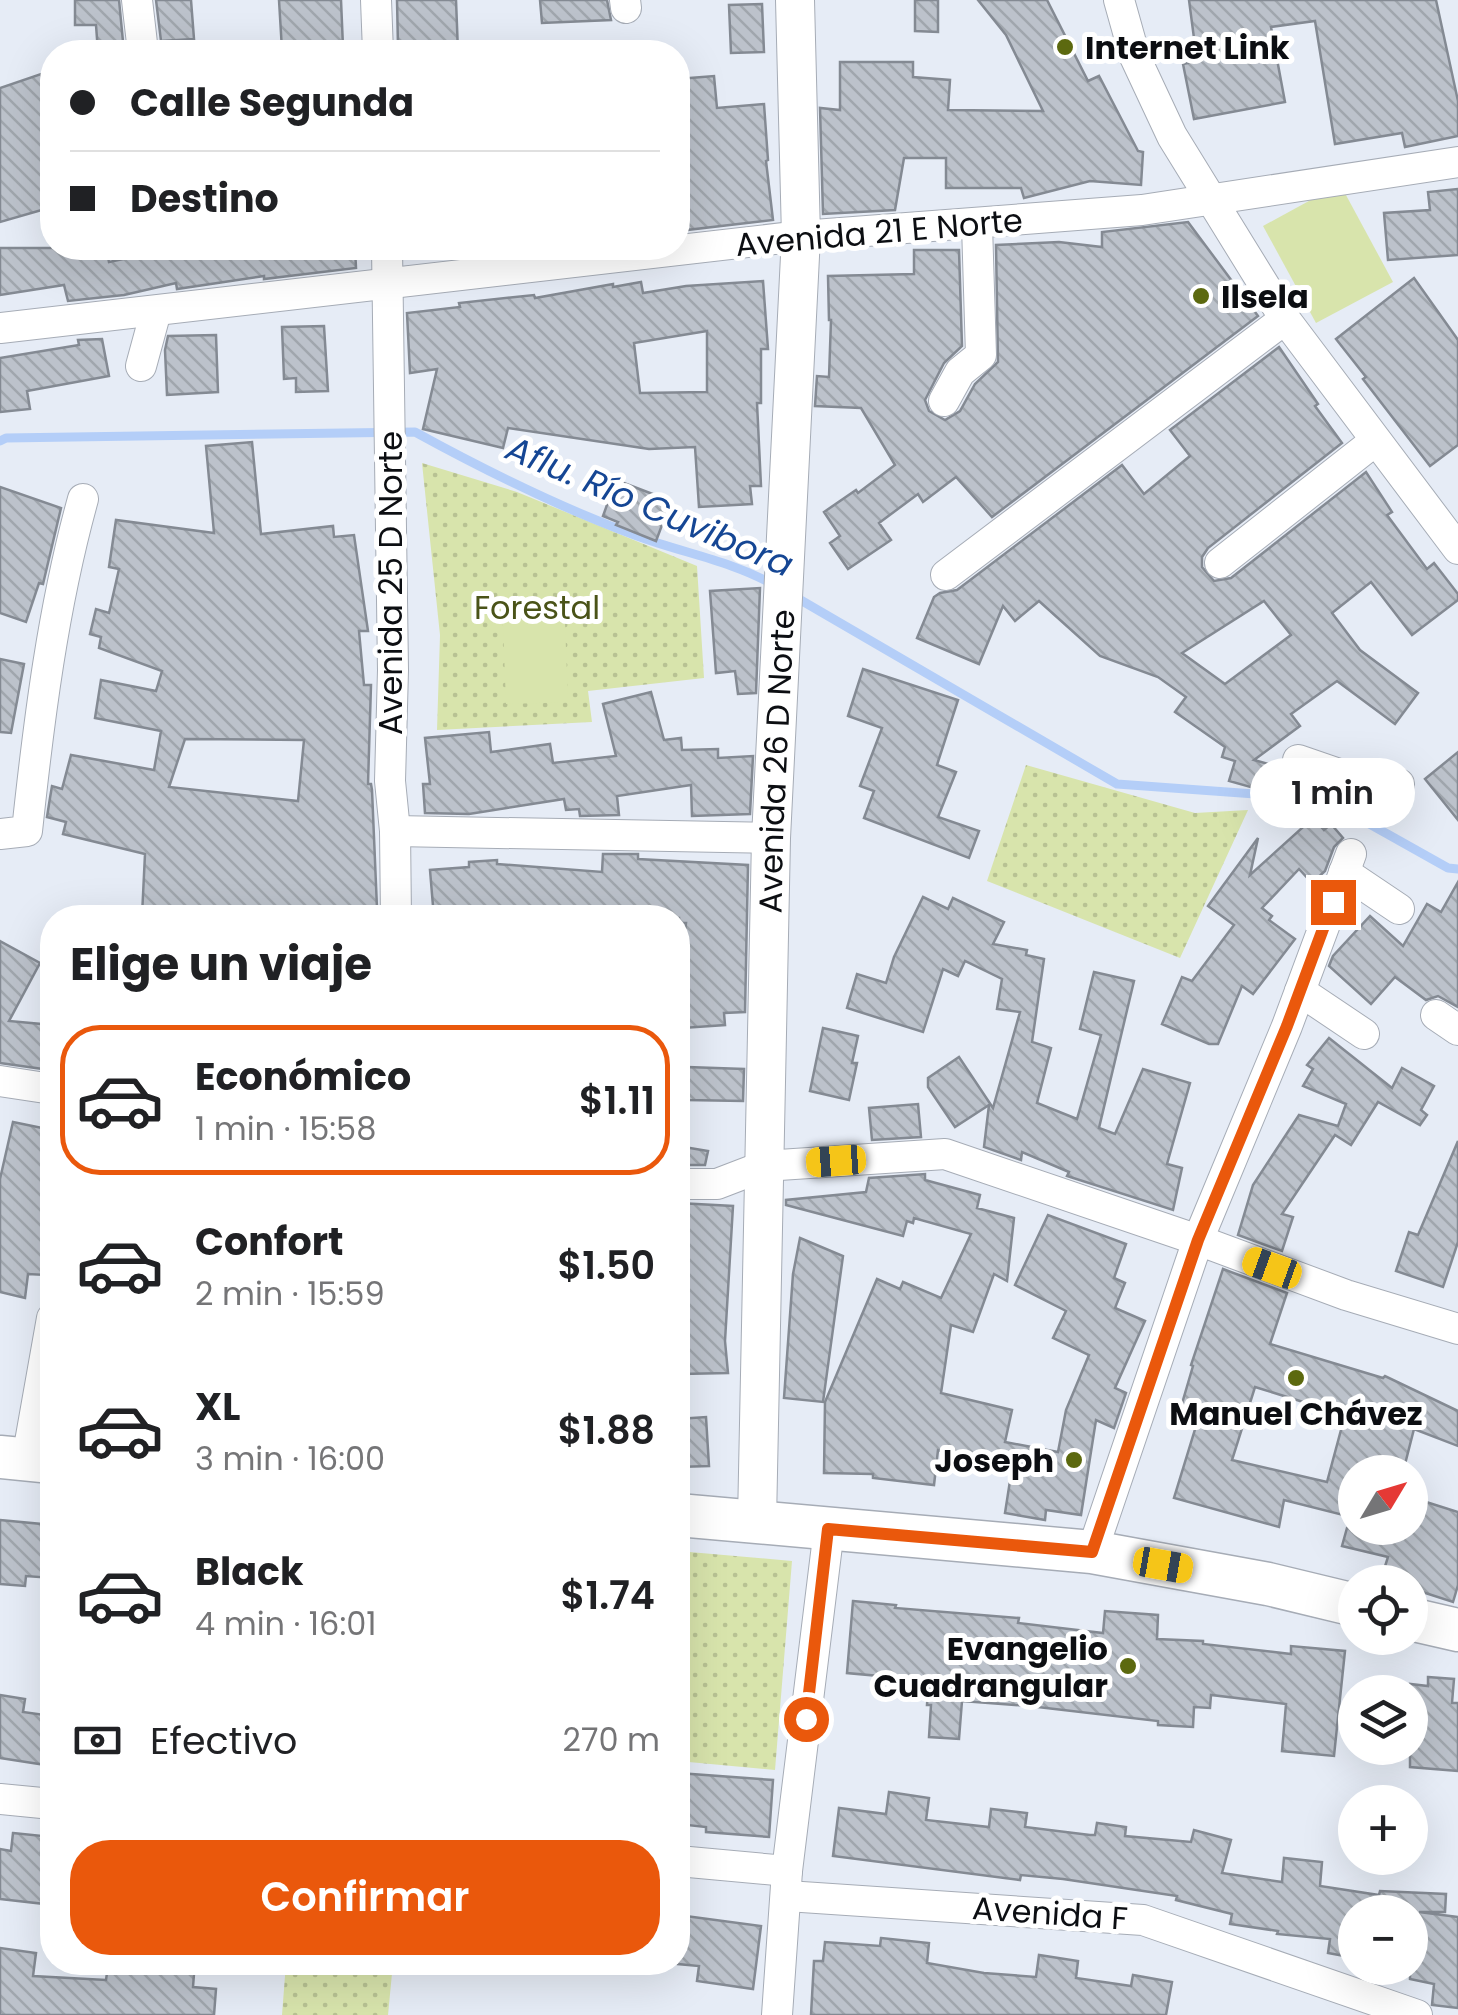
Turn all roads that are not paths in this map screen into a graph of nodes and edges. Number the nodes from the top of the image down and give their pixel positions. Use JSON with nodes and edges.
{"nodes":[{"id":1,"x":136,"y":0,"type":"edge"},
{"id":2,"x":376,"y":0,"type":"edge"},
{"id":3,"x":795,"y":0,"type":"edge"},
{"id":4,"x":1119,"y":0,"type":"edge"},
{"id":5,"x":141,"y":40,"type":"edge"},
{"id":6,"x":378,"y":40,"type":"edge"},
{"id":7,"x":1458,"y":162,"type":"edge"},
{"id":8,"x":1213,"y":202,"type":"junction"},
{"id":9,"x":977,"y":225,"type":"junction"},
{"id":10,"x":800,"y":236,"type":"junction"},
{"id":11,"x":690,"y":248,"type":"edge"},
{"id":12,"x":387,"y":260,"type":"edge"},
{"id":13,"x":585,"y":260,"type":"edge"},
{"id":14,"x":388,"y":282,"type":"junction"},
{"id":15,"x":156,"y":311,"type":"junction"},
{"id":16,"x":1284,"y":319,"type":"junction"},
{"id":17,"x":0,"y":328,"type":"edge"},
{"id":18,"x":141,"y":366,"type":"dead end"},
{"id":19,"x":944,"y":401,"type":"dead end"},
{"id":20,"x":1374,"y":441,"type":"junction"},
{"id":21,"x":82,"y":499,"type":"dead end"},
{"id":22,"x":1458,"y":550,"type":"edge"},
{"id":23,"x":1220,"y":563,"type":"dead end"},
{"id":24,"x":946,"y":575,"type":"dead end"},
{"id":25,"x":1298,"y":760,"type":"dead end"},
{"id":26,"x":1399,"y":784,"type":"dead end"},
{"id":27,"x":395,"y":831,"type":"junction"},
{"id":28,"x":0,"y":834,"type":"edge"},
{"id":29,"x":771,"y":838,"type":"junction"},
{"id":30,"x":396,"y":905,"type":"edge"},
{"id":31,"x":1399,"y":910,"type":"dead end"},
{"id":32,"x":1300,"y":990,"type":"junction"},
{"id":33,"x":1364,"y":1034,"type":"dead end"},
{"id":34,"x":0,"y":1081,"type":"edge"},
{"id":35,"x":40,"y":1087,"type":"edge"},
{"id":36,"x":764,"y":1166,"type":"junction"},
{"id":37,"x":690,"y":1184,"type":"edge"},
{"id":38,"x":1198,"y":1240,"type":"junction"},
{"id":39,"x":1458,"y":1329,"type":"edge"},
{"id":40,"x":40,"y":1383,"type":"edge"},
{"id":41,"x":26,"y":1459,"type":"edge"},
{"id":42,"x":690,"y":1516,"type":"edge"},
{"id":43,"x":757,"y":1521,"type":"junction"},
{"id":44,"x":828,"y":1529,"type":"junction"},
{"id":45,"x":1092,"y":1552,"type":"junction"},
{"id":46,"x":1338,"y":1601,"type":"edge"},
{"id":47,"x":1428,"y":1622,"type":"edge"},
{"id":48,"x":1458,"y":1630,"type":"edge"},
{"id":49,"x":0,"y":1799,"type":"edge"},
{"id":50,"x":40,"y":1803,"type":"edge"},
{"id":51,"x":690,"y":1864,"type":"edge"},
{"id":52,"x":787,"y":1884,"type":"junction"},
{"id":53,"x":776,"y":2015,"type":"edge"},
{"id":54,"x":1417,"y":2015,"type":"edge"}],
"edges":[{"from":1,"to":5,"type":"street"},
{"from":2,"to":6,"type":"street"},
{"from":3,"to":10,"type":"street","name":"Avenida 26 D Norte"},
{"from":4,"to":8,"type":"street"},
{"from":7,"to":8,"type":"street","name":"Avenida 21 E Norte"},
{"from":8,"to":9,"type":"street","name":"Avenida 21 E Norte"},
{"from":8,"to":16,"type":"street"},
{"from":9,"to":10,"type":"street","name":"Avenida 21 E Norte"},
{"from":9,"to":19,"type":"street"},
{"from":10,"to":11,"type":"street","name":"Avenida 21 E Norte"},
{"from":10,"to":29,"type":"street","name":"Avenida 26 D Norte"},
{"from":12,"to":14,"type":"street","name":"Avenida 25 D Norte"},
{"from":13,"to":14,"type":"street","name":"Avenida 21 E Norte"},
{"from":14,"to":15,"type":"street","name":"Avenida 21 E Norte"},
{"from":14,"to":27,"type":"street","name":"Avenida 25 D Norte"},
{"from":15,"to":17,"type":"street","name":"Avenida 21 E Norte"},
{"from":15,"to":18,"type":"street"},
{"from":16,"to":20,"type":"street"},
{"from":16,"to":24,"type":"street"},
{"from":20,"to":22,"type":"street"},
{"from":20,"to":23,"type":"street"},
{"from":21,"to":28,"type":"street"},
{"from":25,"to":26,"type":"street"},
{"from":27,"to":29,"type":"street"},
{"from":27,"to":30,"type":"street","name":"Avenida 25 D Norte"},
{"from":29,"to":36,"type":"street","name":"Avenida 26 D Norte"},
{"from":31,"to":32,"type":"street"},
{"from":32,"to":33,"type":"street"},
{"from":32,"to":38,"type":"street"},
{"from":34,"to":35,"type":"street"},
{"from":36,"to":37,"type":"street"},
{"from":36,"to":38,"type":"street"},
{"from":36,"to":43,"type":"street","name":"Avenida 26 D Norte"},
{"from":38,"to":39,"type":"street"},
{"from":38,"to":45,"type":"street"},
{"from":40,"to":41,"type":"street"},
{"from":42,"to":43,"type":"main road"},
{"from":43,"to":44,"type":"main road"},
{"from":44,"to":45,"type":"main road"},
{"from":44,"to":52,"type":"street"},
{"from":45,"to":46,"type":"main road"},
{"from":47,"to":48,"type":"main road"},
{"from":49,"to":50,"type":"street"},
{"from":51,"to":52,"type":"street","name":"Avenida F"},
{"from":52,"to":53,"type":"street"},
{"from":52,"to":54,"type":"street","name":"Avenida F"}]}
